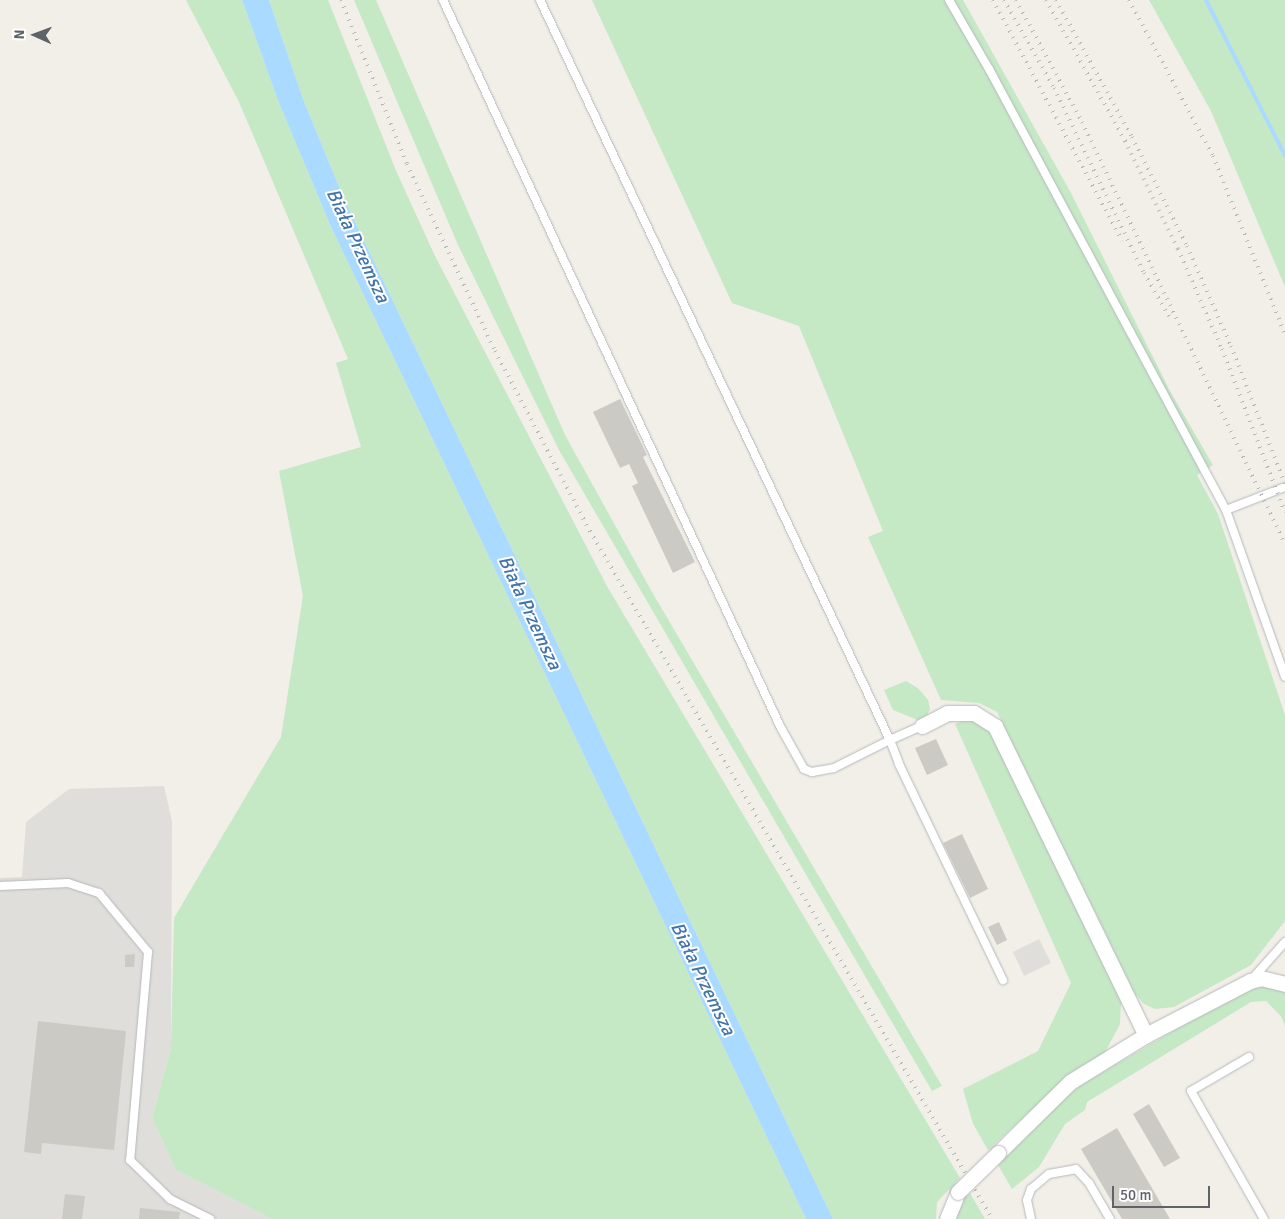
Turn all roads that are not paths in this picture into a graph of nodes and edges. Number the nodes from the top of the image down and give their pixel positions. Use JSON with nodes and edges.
{"nodes":[{"id":1,"x":443,"y":0,"type":"edge"},
{"id":2,"x":540,"y":0,"type":"edge"},
{"id":3,"x":949,"y":0,"type":"edge"},
{"id":4,"x":1285,"y":487,"type":"edge"},
{"id":5,"x":1226,"y":510,"type":"junction"},
{"id":6,"x":1285,"y":677,"type":"edge"},
{"id":7,"x":922,"y":726,"type":"joint"},
{"id":8,"x":890,"y":740,"type":"junction"},
{"id":9,"x":0,"y":886,"type":"edge"},
{"id":10,"x":1285,"y":942,"type":"edge"},
{"id":11,"x":1003,"y":980,"type":"dead end"},
{"id":12,"x":1250,"y":981,"type":"junction"},
{"id":13,"x":1285,"y":984,"type":"edge"},
{"id":14,"x":1146,"y":1035,"type":"junction"},
{"id":15,"x":1249,"y":1057,"type":"dead end"},
{"id":16,"x":210,"y":1219,"type":"edge"},
{"id":17,"x":947,"y":1219,"type":"edge"},
{"id":18,"x":1031,"y":1219,"type":"edge"},
{"id":19,"x":1110,"y":1219,"type":"edge"},
{"id":20,"x":1264,"y":1219,"type":"edge"}],
"edges":[{"from":1,"to":8,"type":"lane"},
{"from":2,"to":8,"type":"lane"},
{"from":3,"to":5,"type":"lane"},
{"from":4,"to":5,"type":"lane"},
{"from":5,"to":6,"type":"lane"},
{"from":7,"to":8,"type":"lane"},
{"from":7,"to":14,"type":"street"},
{"from":8,"to":11,"type":"lane"},
{"from":9,"to":16,"type":"lane"},
{"from":10,"to":12,"type":"lane"},
{"from":12,"to":13,"type":"street"},
{"from":12,"to":14,"type":"street"},
{"from":14,"to":17,"type":"street","bridge":true},
{"from":15,"to":20,"type":"lane"},
{"from":18,"to":19,"type":"lane"}]}
